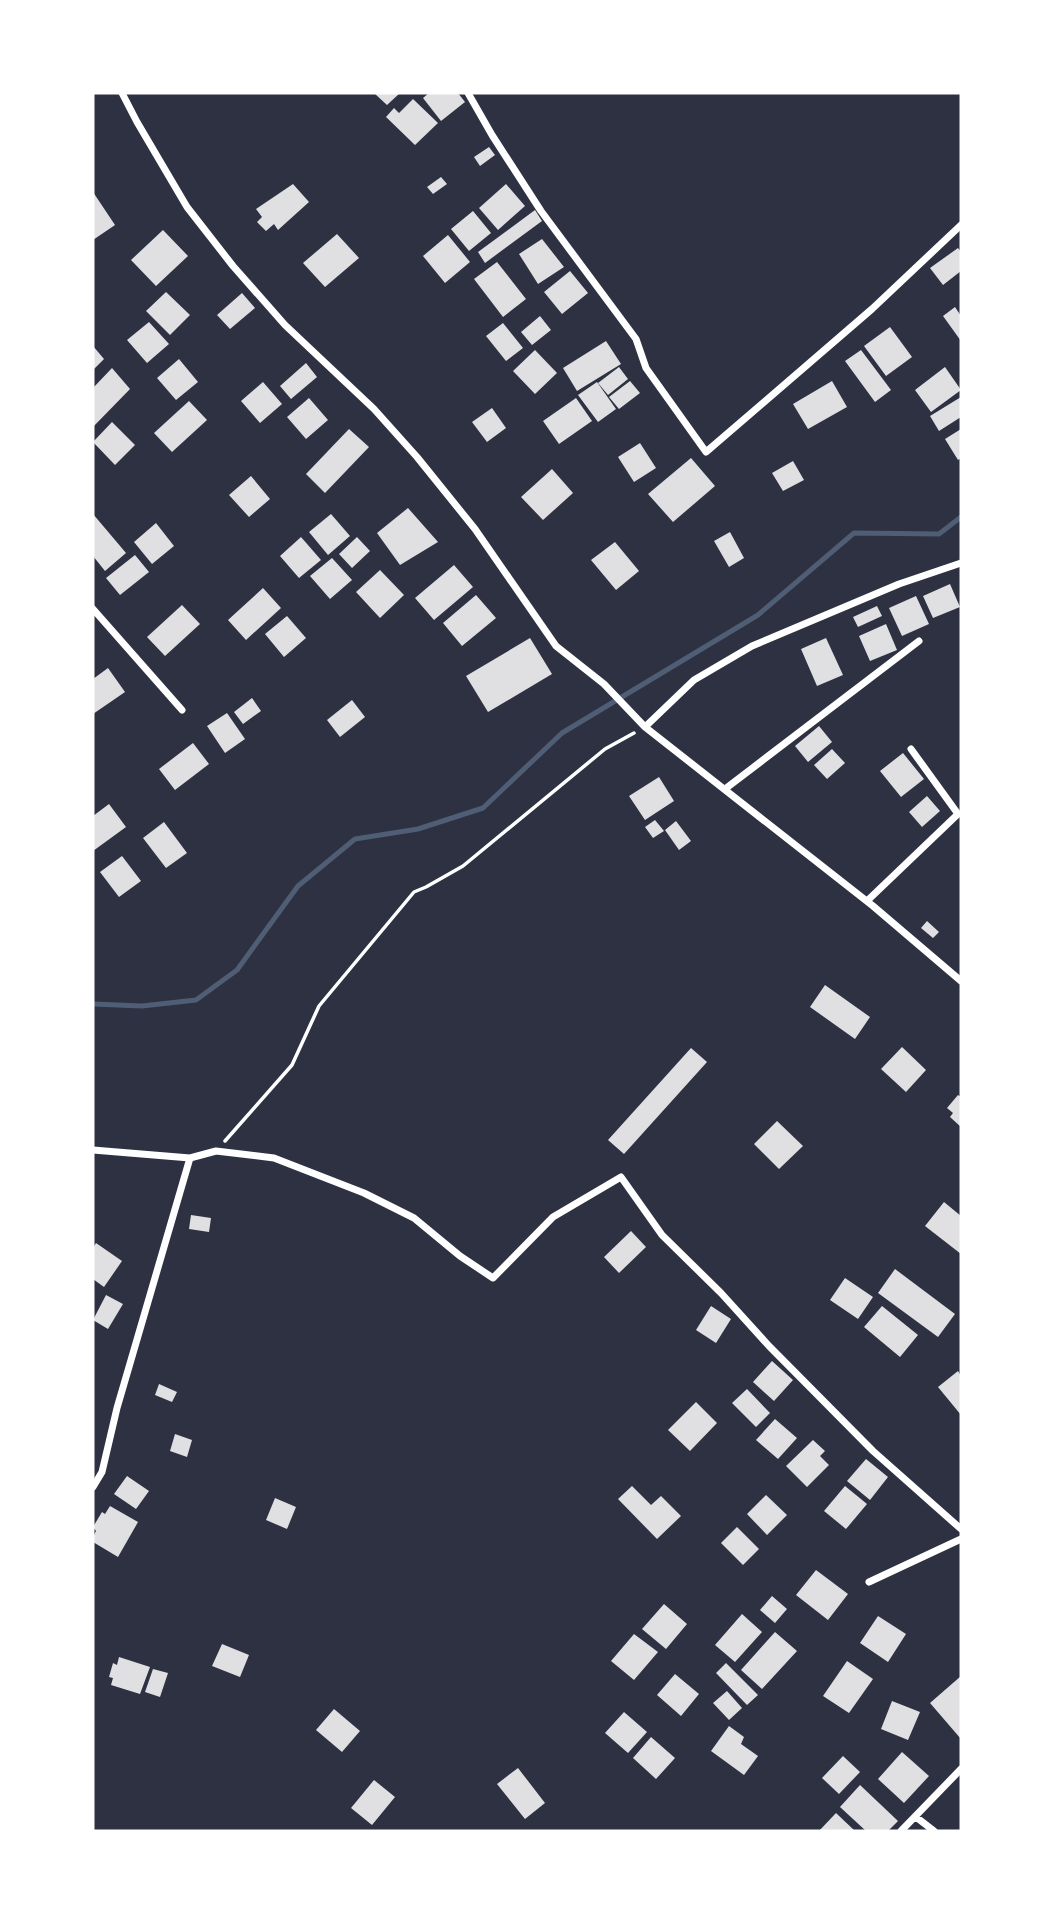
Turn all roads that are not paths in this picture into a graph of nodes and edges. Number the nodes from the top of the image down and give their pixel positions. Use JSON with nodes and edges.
{"nodes":[{"id":1,"x":122,"y":93,"type":"edge"},
{"id":2,"x":468,"y":93,"type":"edge"},
{"id":3,"x":961,"y":225,"type":"edge"},
{"id":4,"x":961,"y":563,"type":"edge"},
{"id":5,"x":93,"y":609,"type":"edge"},
{"id":6,"x":919,"y":641,"type":"dead end"},
{"id":7,"x":182,"y":710,"type":"dead end"},
{"id":8,"x":645,"y":727,"type":"junction"},
{"id":9,"x":911,"y":749,"type":"dead end"},
{"id":10,"x":725,"y":789,"type":"junction"},
{"id":11,"x":867,"y":901,"type":"junction"},
{"id":12,"x":961,"y":981,"type":"edge"},
{"id":13,"x":93,"y":1150,"type":"edge"},
{"id":14,"x":190,"y":1158,"type":"junction"},
{"id":15,"x":93,"y":1487,"type":"edge"},
{"id":16,"x":961,"y":1529,"type":"edge"},
{"id":17,"x":961,"y":1539,"type":"edge"},
{"id":18,"x":869,"y":1582,"type":"dead end"},
{"id":19,"x":961,"y":1769,"type":"edge"},
{"id":20,"x":916,"y":1817,"type":"junction"},
{"id":21,"x":901,"y":1831,"type":"edge"},
{"id":22,"x":934,"y":1831,"type":"edge"}],
"edges":[{"from":1,"to":8,"type":"street"},
{"from":2,"to":3,"type":"street"},
{"from":4,"to":8,"type":"street"},
{"from":5,"to":7,"type":"street"},
{"from":6,"to":10,"type":"street"},
{"from":8,"to":10,"type":"street"},
{"from":9,"to":11,"type":"street"},
{"from":10,"to":11,"type":"street"},
{"from":11,"to":12,"type":"street"},
{"from":13,"to":14,"type":"street"},
{"from":14,"to":15,"type":"street"},
{"from":14,"to":16,"type":"street"},
{"from":17,"to":18,"type":"street"},
{"from":19,"to":20,"type":"street"},
{"from":20,"to":21,"type":"street"},
{"from":20,"to":22,"type":"street"}]}
